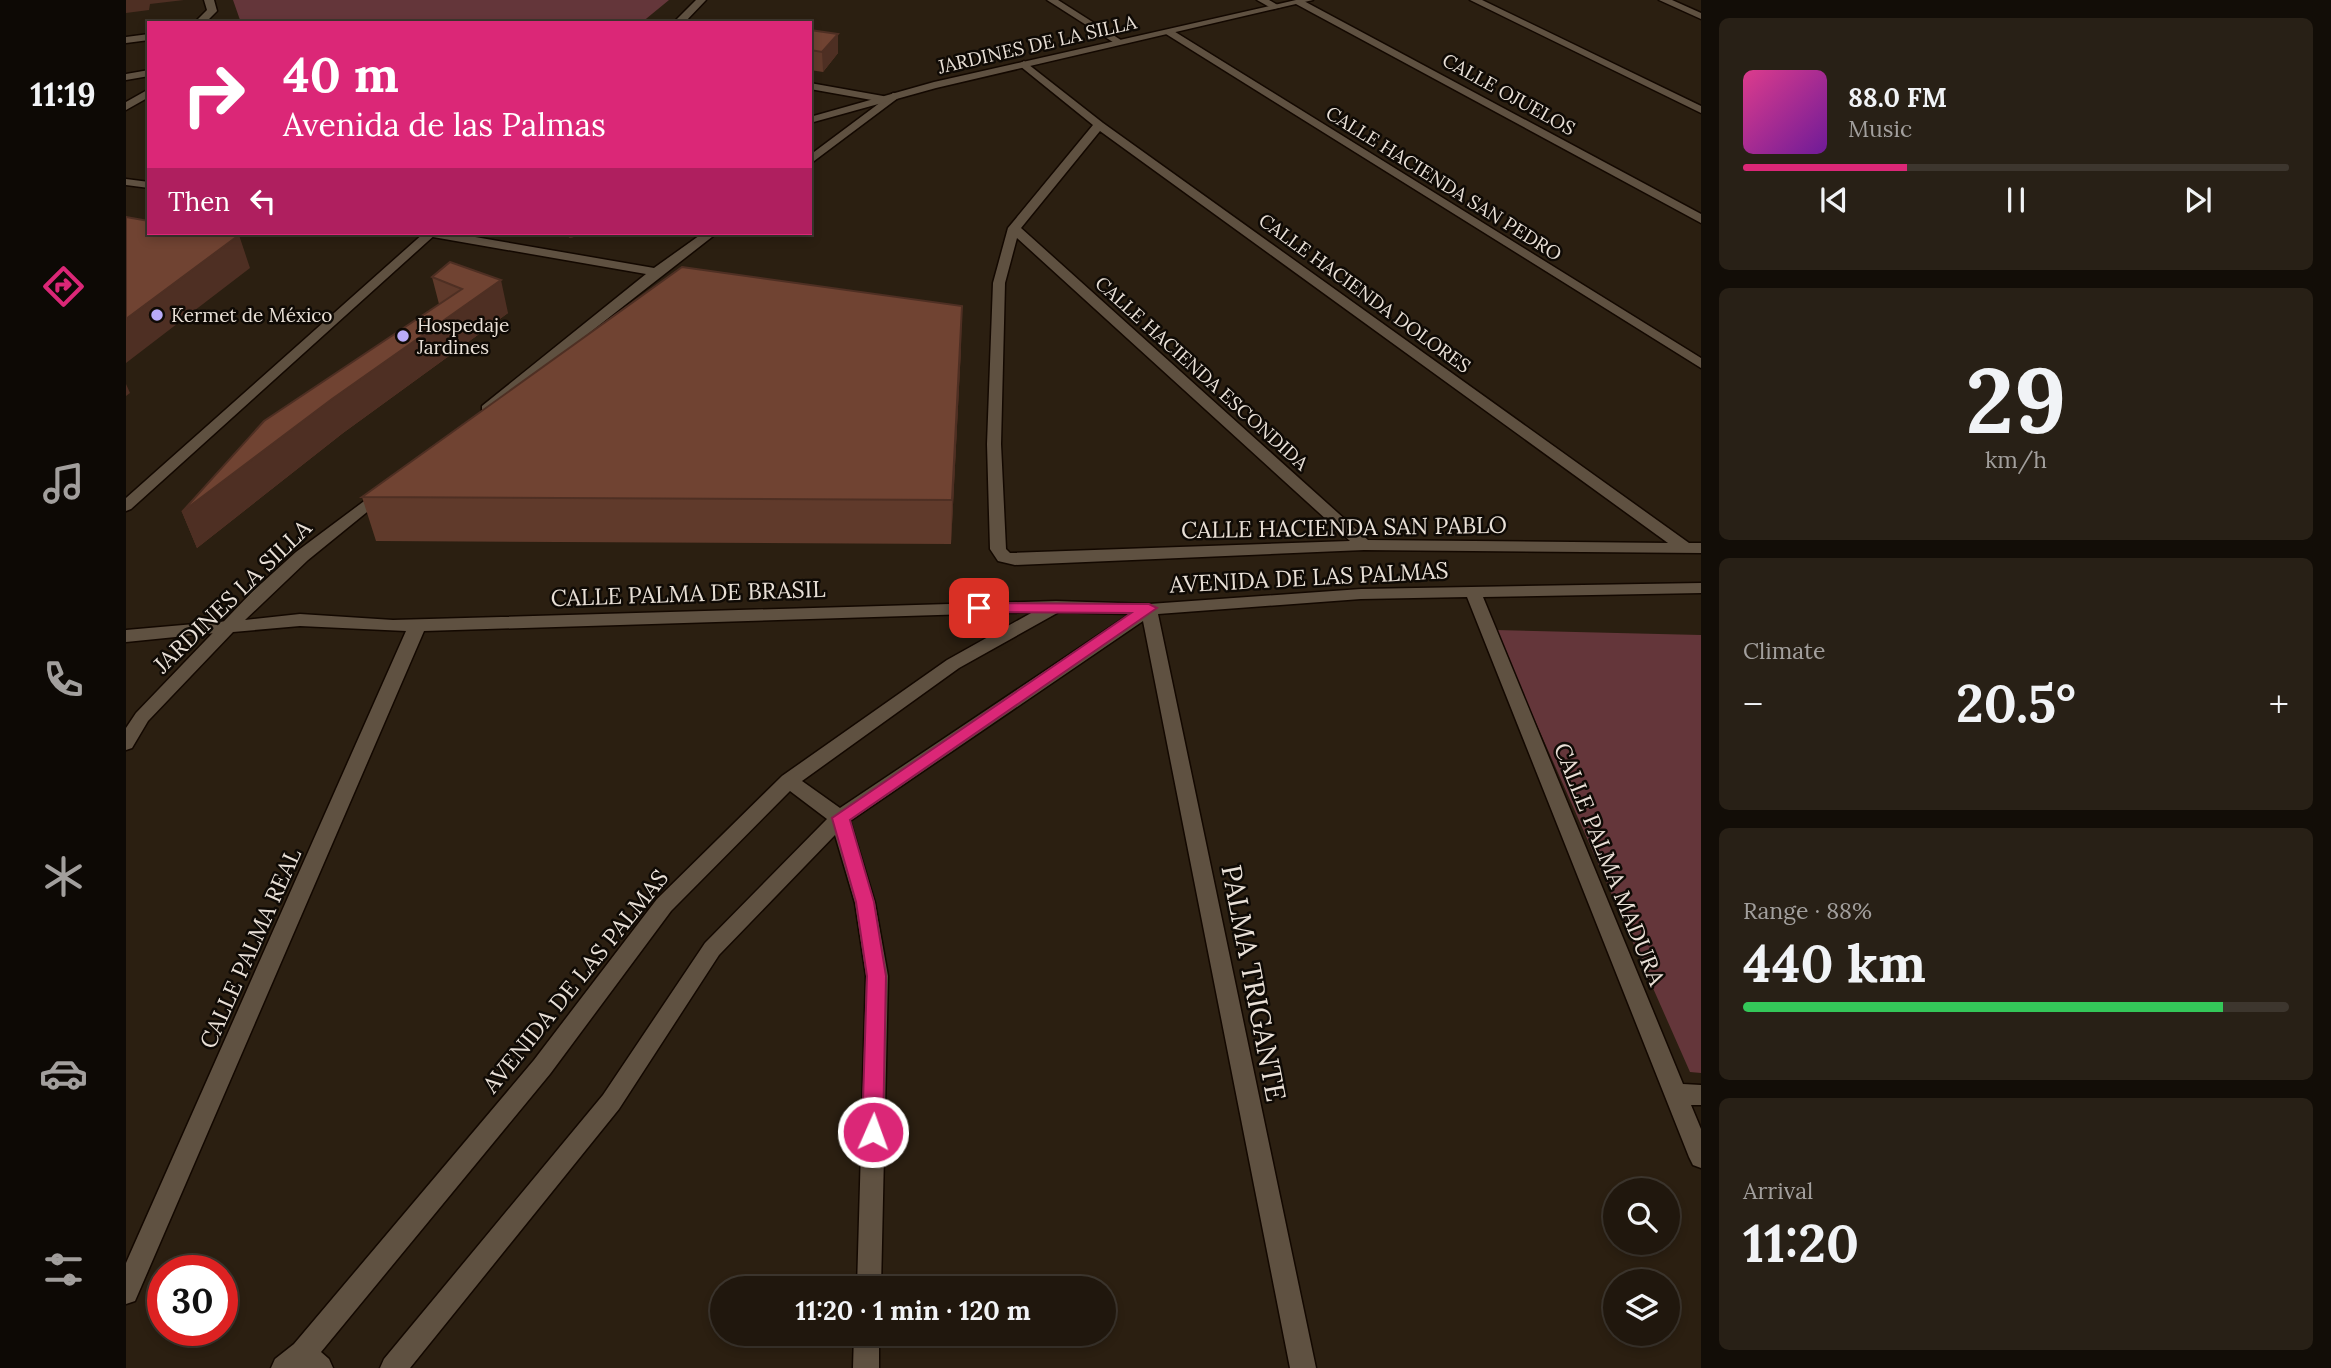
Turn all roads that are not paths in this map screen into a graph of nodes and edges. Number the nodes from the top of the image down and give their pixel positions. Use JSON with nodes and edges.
{"nodes":[{"id":1,"x":209,"y":0,"type":"edge"},
{"id":2,"x":1052,"y":0,"type":"edge"},
{"id":3,"x":1262,"y":0,"type":"edge"},
{"id":4,"x":1475,"y":0,"type":"edge"},
{"id":5,"x":1664,"y":0,"type":"edge"},
{"id":6,"x":698,"y":1,"type":"edge"},
{"id":7,"x":1304,"y":1,"type":"edge"},
{"id":8,"x":1276,"y":7,"type":"junction"},
{"id":9,"x":1701,"y":16,"type":"edge"},
{"id":10,"x":201,"y":21,"type":"edge"},
{"id":11,"x":680,"y":21,"type":"edge"},
{"id":12,"x":1169,"y":32,"type":"junction"},
{"id":13,"x":147,"y":37,"type":"edge"},
{"id":14,"x":126,"y":40,"type":"edge"},
{"id":15,"x":1119,"y":43,"type":"junction"},
{"id":16,"x":1024,"y":64,"type":"junction"},
{"id":17,"x":147,"y":73,"type":"edge"},
{"id":18,"x":126,"y":77,"type":"edge"},
{"id":19,"x":812,"y":86,"type":"edge"},
{"id":20,"x":147,"y":93,"type":"edge"},
{"id":21,"x":897,"y":95,"type":"junction"},
{"id":22,"x":883,"y":99,"type":"junction"},
{"id":23,"x":126,"y":107,"type":"edge"},
{"id":24,"x":1701,"y":110,"type":"edge"},
{"id":25,"x":812,"y":119,"type":"edge"},
{"id":26,"x":1099,"y":125,"type":"junction"},
{"id":27,"x":812,"y":159,"type":"edge"},
{"id":28,"x":126,"y":182,"type":"edge"},
{"id":29,"x":147,"y":185,"type":"edge"},
{"id":30,"x":1701,"y":219,"type":"edge"},
{"id":31,"x":1014,"y":228,"type":"junction"},
{"id":32,"x":430,"y":235,"type":"edge"},
{"id":33,"x":443,"y":235,"type":"edge"},
{"id":34,"x":708,"y":235,"type":"edge"},
{"id":35,"x":656,"y":272,"type":"junction"},
{"id":36,"x":610,"y":311,"type":"junction"},
{"id":37,"x":636,"y":314,"type":"edge"},
{"id":38,"x":1701,"y":364,"type":"edge"},
{"id":39,"x":472,"y":421,"type":"edge"},
{"id":40,"x":397,"y":480,"type":"edge"},
{"id":41,"x":126,"y":506,"type":"edge"},
{"id":42,"x":1364,"y":545,"type":"junction"},
{"id":43,"x":1693,"y":548,"type":"edge"},
{"id":44,"x":1701,"y":588,"type":"edge"},
{"id":45,"x":1472,"y":590,"type":"junction"},
{"id":46,"x":1056,"y":606,"type":"junction"},
{"id":47,"x":1149,"y":608,"type":"junction"},
{"id":48,"x":418,"y":624,"type":"junction"},
{"id":49,"x":229,"y":627,"type":"junction"},
{"id":50,"x":126,"y":636,"type":"edge"},
{"id":51,"x":126,"y":743,"type":"edge"},
{"id":52,"x":789,"y":781,"type":"junction"},
{"id":53,"x":840,"y":818,"type":"junction"},
{"id":54,"x":1677,"y":1094,"type":"junction"},
{"id":55,"x":1701,"y":1095,"type":"edge"},
{"id":56,"x":1701,"y":1157,"type":"edge"},
{"id":57,"x":869,"y":1276,"type":"edge"},
{"id":58,"x":126,"y":1292,"type":"edge"},
{"id":59,"x":867,"y":1346,"type":"edge"},
{"id":60,"x":303,"y":1363,"type":"edge"},
{"id":61,"x":393,"y":1368,"type":"edge"},
{"id":62,"x":866,"y":1368,"type":"edge"},
{"id":63,"x":1303,"y":1368,"type":"edge"}],
"edges":[{"from":1,"to":10,"type":"street"},
{"from":2,"to":15,"type":"street"},
{"from":3,"to":8,"type":"street"},
{"from":4,"to":24,"type":"street"},
{"from":5,"to":9,"type":"street"},
{"from":6,"to":11,"type":"street"},
{"from":7,"to":8,"type":"street","name":"JARDINES DE LA SILLA"},
{"from":7,"to":30,"type":"street","name":"CALLE OJUELOS"},
{"from":8,"to":12,"type":"street","name":"JARDINES DE LA SILLA"},
{"from":12,"to":15,"type":"street","name":"JARDINES DE LA SILLA"},
{"from":12,"to":38,"type":"street","name":"CALLE HACIENDA SAN PEDRO"},
{"from":13,"to":14,"type":"street"},
{"from":15,"to":16,"type":"street","name":"JARDINES DE LA SILLA"},
{"from":16,"to":21,"type":"street","name":"JARDINES DE LA SILLA"},
{"from":16,"to":26,"type":"street","name":"CALLE HACIENDA DOLORES"},
{"from":17,"to":18,"type":"street"},
{"from":19,"to":22,"type":"street"},
{"from":20,"to":23,"type":"street"},
{"from":21,"to":22,"type":"street","name":"JARDINES DE LA SILLA"},
{"from":21,"to":27,"type":"street"},
{"from":22,"to":25,"type":"street","name":"JARDINES DE LA SILLA"},
{"from":26,"to":31,"type":"street"},
{"from":26,"to":43,"type":"street","name":"CALLE HACIENDA DOLORES"},
{"from":28,"to":29,"type":"street"},
{"from":31,"to":42,"type":"street","name":"CALLE HACIENDA ESCONDIDA"},
{"from":31,"to":42,"type":"street","name":"CALLE HACIENDA SAN PABLO"},
{"from":32,"to":41,"type":"street"},
{"from":33,"to":35,"type":"street"},
{"from":34,"to":35,"type":"street"},
{"from":35,"to":36,"type":"street"},
{"from":36,"to":37,"type":"street"},
{"from":36,"to":39,"type":"street"},
{"from":40,"to":49,"type":"street","name":"JARDINES LA SILLA"},
{"from":42,"to":43,"type":"street","name":"CALLE HACIENDA SAN PABLO"},
{"from":44,"to":45,"type":"street","name":"AVENIDA DE LAS PALMAS"},
{"from":45,"to":47,"type":"street","name":"AVENIDA DE LAS PALMAS"},
{"from":45,"to":54,"type":"street","name":"CALLE PALMA MADURA"},
{"from":46,"to":47,"type":"street","name":"CALLE PALMA DE BRASIL"},
{"from":46,"to":48,"type":"street","name":"CALLE PALMA DE BRASIL"},
{"from":46,"to":52,"type":"street","name":"AVENIDA DE LAS PALMAS"},
{"from":47,"to":53,"type":"street","name":"AVENIDA DE LAS PALMAS"},
{"from":47,"to":63,"type":"street","name":"PALMA TRIGANTE"},
{"from":48,"to":49,"type":"street","name":"CALLE PALMA DE BRASIL"},
{"from":48,"to":58,"type":"street","name":"CALLE PALMA REAL"},
{"from":49,"to":50,"type":"street","name":"CALLE PALMA DE BRASIL"},
{"from":49,"to":51,"type":"street","name":"JARDINES LA SILLA"},
{"from":52,"to":53,"type":"street"},
{"from":52,"to":60,"type":"street","name":"AVENIDA DE LAS PALMAS"},
{"from":53,"to":57,"type":"street"},
{"from":53,"to":61,"type":"street","name":"AVENIDA DE LAS PALMAS"},
{"from":54,"to":55,"type":"street"},
{"from":54,"to":56,"type":"street","name":"CALLE PALMA MADURA"},
{"from":59,"to":62,"type":"street"}]}
